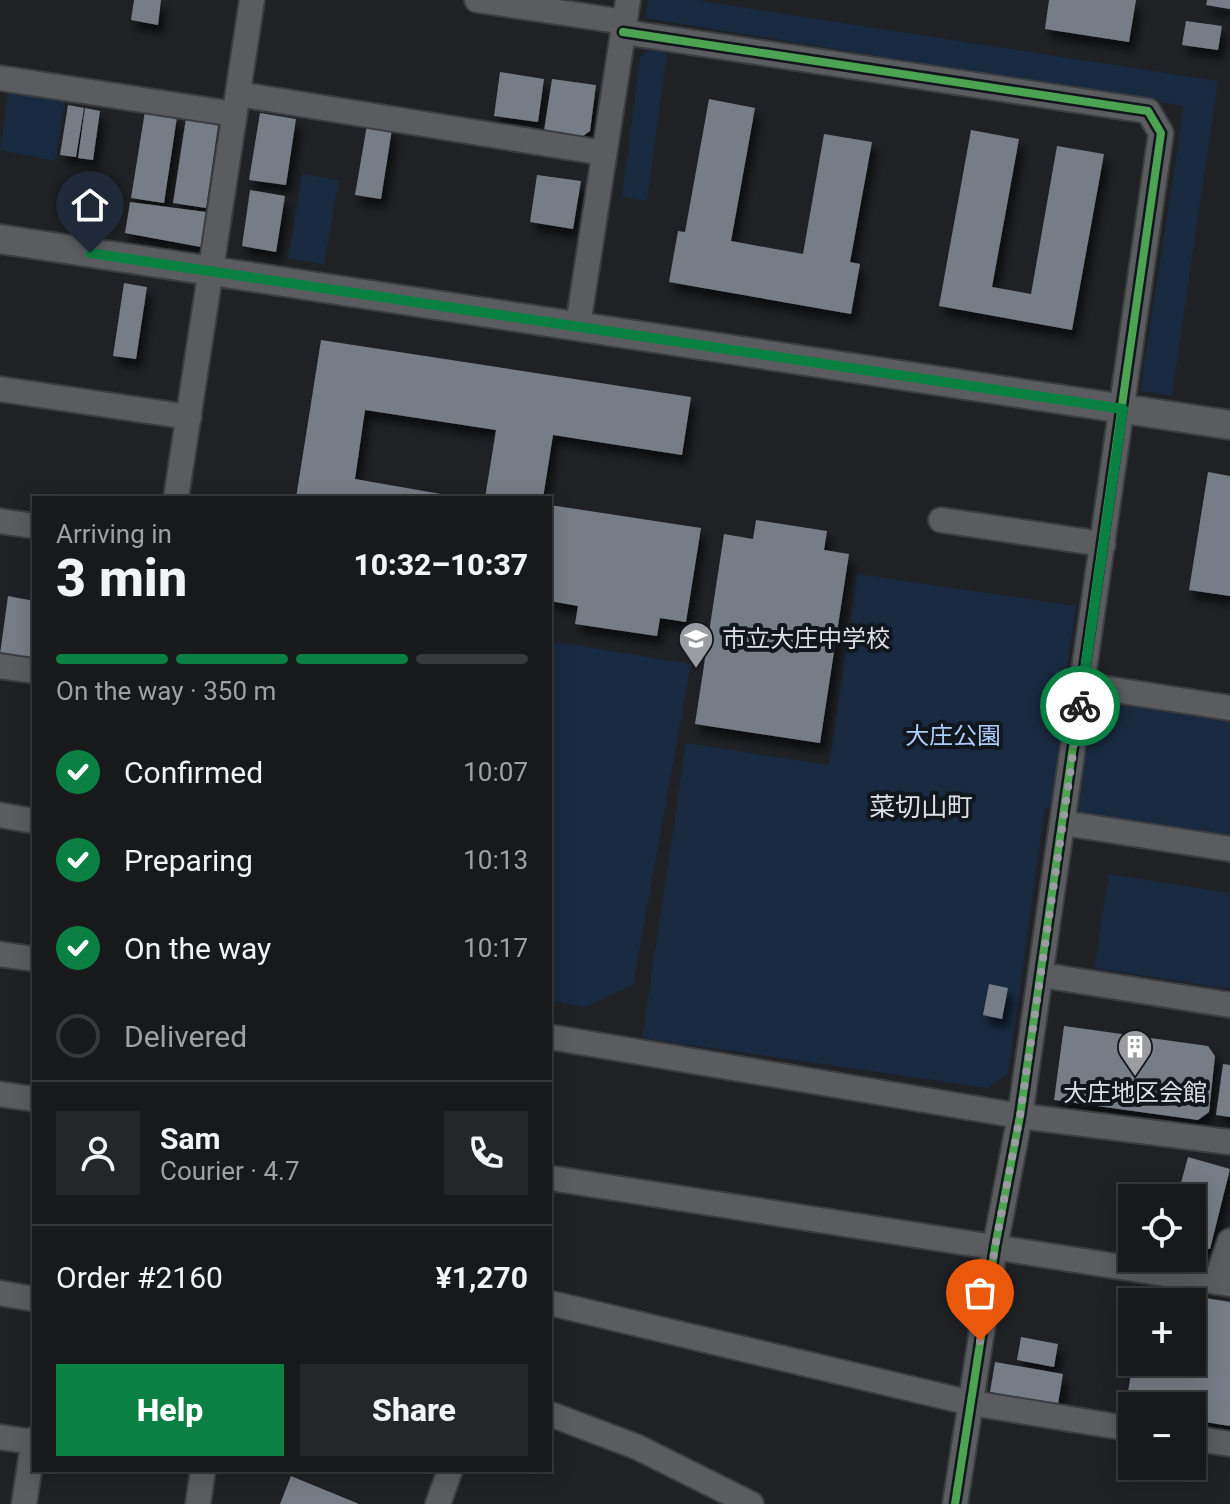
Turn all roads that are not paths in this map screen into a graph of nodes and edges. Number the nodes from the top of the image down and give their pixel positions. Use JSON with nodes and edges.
{"nodes":[{"id":1,"x":252,"y":0,"type":"edge"},
{"id":2,"x":477,"y":0,"type":"edge"},
{"id":3,"x":625,"y":18,"type":"edge"},
{"id":4,"x":0,"y":78,"type":"edge"},
{"id":5,"x":236,"y":104,"type":"junction"},
{"id":6,"x":604,"y":153,"type":"junction"},
{"id":7,"x":0,"y":239,"type":"edge"},
{"id":8,"x":211,"y":271,"type":"junction"},
{"id":9,"x":578,"y":325,"type":"junction"},
{"id":10,"x":0,"y":389,"type":"edge"},
{"id":11,"x":1123,"y":409,"type":"junction"},
{"id":12,"x":189,"y":417,"type":"junction"},
{"id":13,"x":1230,"y":425,"type":"edge"},
{"id":14,"x":176,"y":496,"type":"edge"},
{"id":15,"x":941,"y":520,"type":"dead end"},
{"id":16,"x":0,"y":521,"type":"edge"},
{"id":17,"x":32,"y":526,"type":"edge"},
{"id":18,"x":1103,"y":544,"type":"junction"},
{"id":19,"x":0,"y":666,"type":"edge"},
{"id":20,"x":32,"y":671,"type":"edge"},
{"id":21,"x":1083,"y":685,"type":"junction"},
{"id":22,"x":1230,"y":708,"type":"edge"},
{"id":23,"x":0,"y":815,"type":"edge"},
{"id":24,"x":32,"y":821,"type":"edge"},
{"id":25,"x":1063,"y":823,"type":"junction"},
{"id":26,"x":1230,"y":849,"type":"edge"},
{"id":27,"x":0,"y":954,"type":"edge"},
{"id":28,"x":32,"y":959,"type":"edge"},
{"id":29,"x":1041,"y":975,"type":"junction"},
{"id":30,"x":1230,"y":1005,"type":"edge"},
{"id":31,"x":552,"y":1037,"type":"edge"},
{"id":32,"x":0,"y":1094,"type":"edge"},
{"id":33,"x":32,"y":1099,"type":"edge"},
{"id":34,"x":1020,"y":1116,"type":"junction"},
{"id":35,"x":1230,"y":1142,"type":"edge"},
{"id":36,"x":552,"y":1178,"type":"edge"},
{"id":37,"x":1230,"y":1241,"type":"edge"},
{"id":38,"x":995,"y":1247,"type":"junction"},
{"id":39,"x":1223,"y":1283,"type":"edge"},
{"id":40,"x":0,"y":1293,"type":"edge"},
{"id":41,"x":32,"y":1299,"type":"edge"},
{"id":42,"x":552,"y":1303,"type":"edge"},
{"id":43,"x":971,"y":1403,"type":"junction"},
{"id":44,"x":552,"y":1415,"type":"edge"},
{"id":45,"x":1118,"y":1427,"type":"edge"},
{"id":46,"x":0,"y":1437,"type":"edge"},
{"id":47,"x":32,"y":1440,"type":"edge"},
{"id":48,"x":1206,"y":1440,"type":"edge"},
{"id":49,"x":1230,"y":1444,"type":"edge"},
{"id":50,"x":32,"y":1453,"type":"edge"},
{"id":51,"x":203,"y":1472,"type":"edge"},
{"id":52,"x":450,"y":1472,"type":"edge"},
{"id":53,"x":446,"y":1502,"type":"edge"},
{"id":54,"x":24,"y":1504,"type":"edge"},
{"id":55,"x":198,"y":1504,"type":"edge"},
{"id":56,"x":751,"y":1504,"type":"edge"},
{"id":57,"x":955,"y":1504,"type":"edge"}],
"edges":[{"from":1,"to":5,"type":"street"},
{"from":2,"to":3,"type":"street"},
{"from":3,"to":6,"type":"street"},
{"from":3,"to":11,"type":"street"},
{"from":4,"to":5,"type":"street"},
{"from":5,"to":6,"type":"street"},
{"from":5,"to":8,"type":"street"},
{"from":6,"to":9,"type":"street"},
{"from":7,"to":8,"type":"street"},
{"from":8,"to":9,"type":"street"},
{"from":8,"to":12,"type":"street"},
{"from":9,"to":11,"type":"street"},
{"from":10,"to":12,"type":"street"},
{"from":11,"to":13,"type":"street"},
{"from":11,"to":18,"type":"street"},
{"from":12,"to":14,"type":"street"},
{"from":15,"to":18,"type":"street"},
{"from":16,"to":17,"type":"street"},
{"from":18,"to":21,"type":"street"},
{"from":19,"to":20,"type":"street"},
{"from":21,"to":22,"type":"street"},
{"from":21,"to":25,"type":"street"},
{"from":23,"to":24,"type":"street"},
{"from":25,"to":26,"type":"street"},
{"from":25,"to":29,"type":"street"},
{"from":27,"to":28,"type":"street"},
{"from":29,"to":30,"type":"street"},
{"from":29,"to":34,"type":"street"},
{"from":31,"to":34,"type":"street"},
{"from":32,"to":33,"type":"street"},
{"from":34,"to":35,"type":"street"},
{"from":34,"to":38,"type":"street"},
{"from":36,"to":38,"type":"street"},
{"from":37,"to":39,"type":"street"},
{"from":38,"to":39,"type":"street"},
{"from":38,"to":43,"type":"street"},
{"from":40,"to":41,"type":"street"},
{"from":42,"to":43,"type":"street"},
{"from":43,"to":45,"type":"street"},
{"from":43,"to":57,"type":"street"},
{"from":44,"to":56,"type":"street"},
{"from":46,"to":47,"type":"street"},
{"from":48,"to":49,"type":"street"},
{"from":50,"to":54,"type":"street"},
{"from":51,"to":55,"type":"street"},
{"from":52,"to":53,"type":"street"}]}
